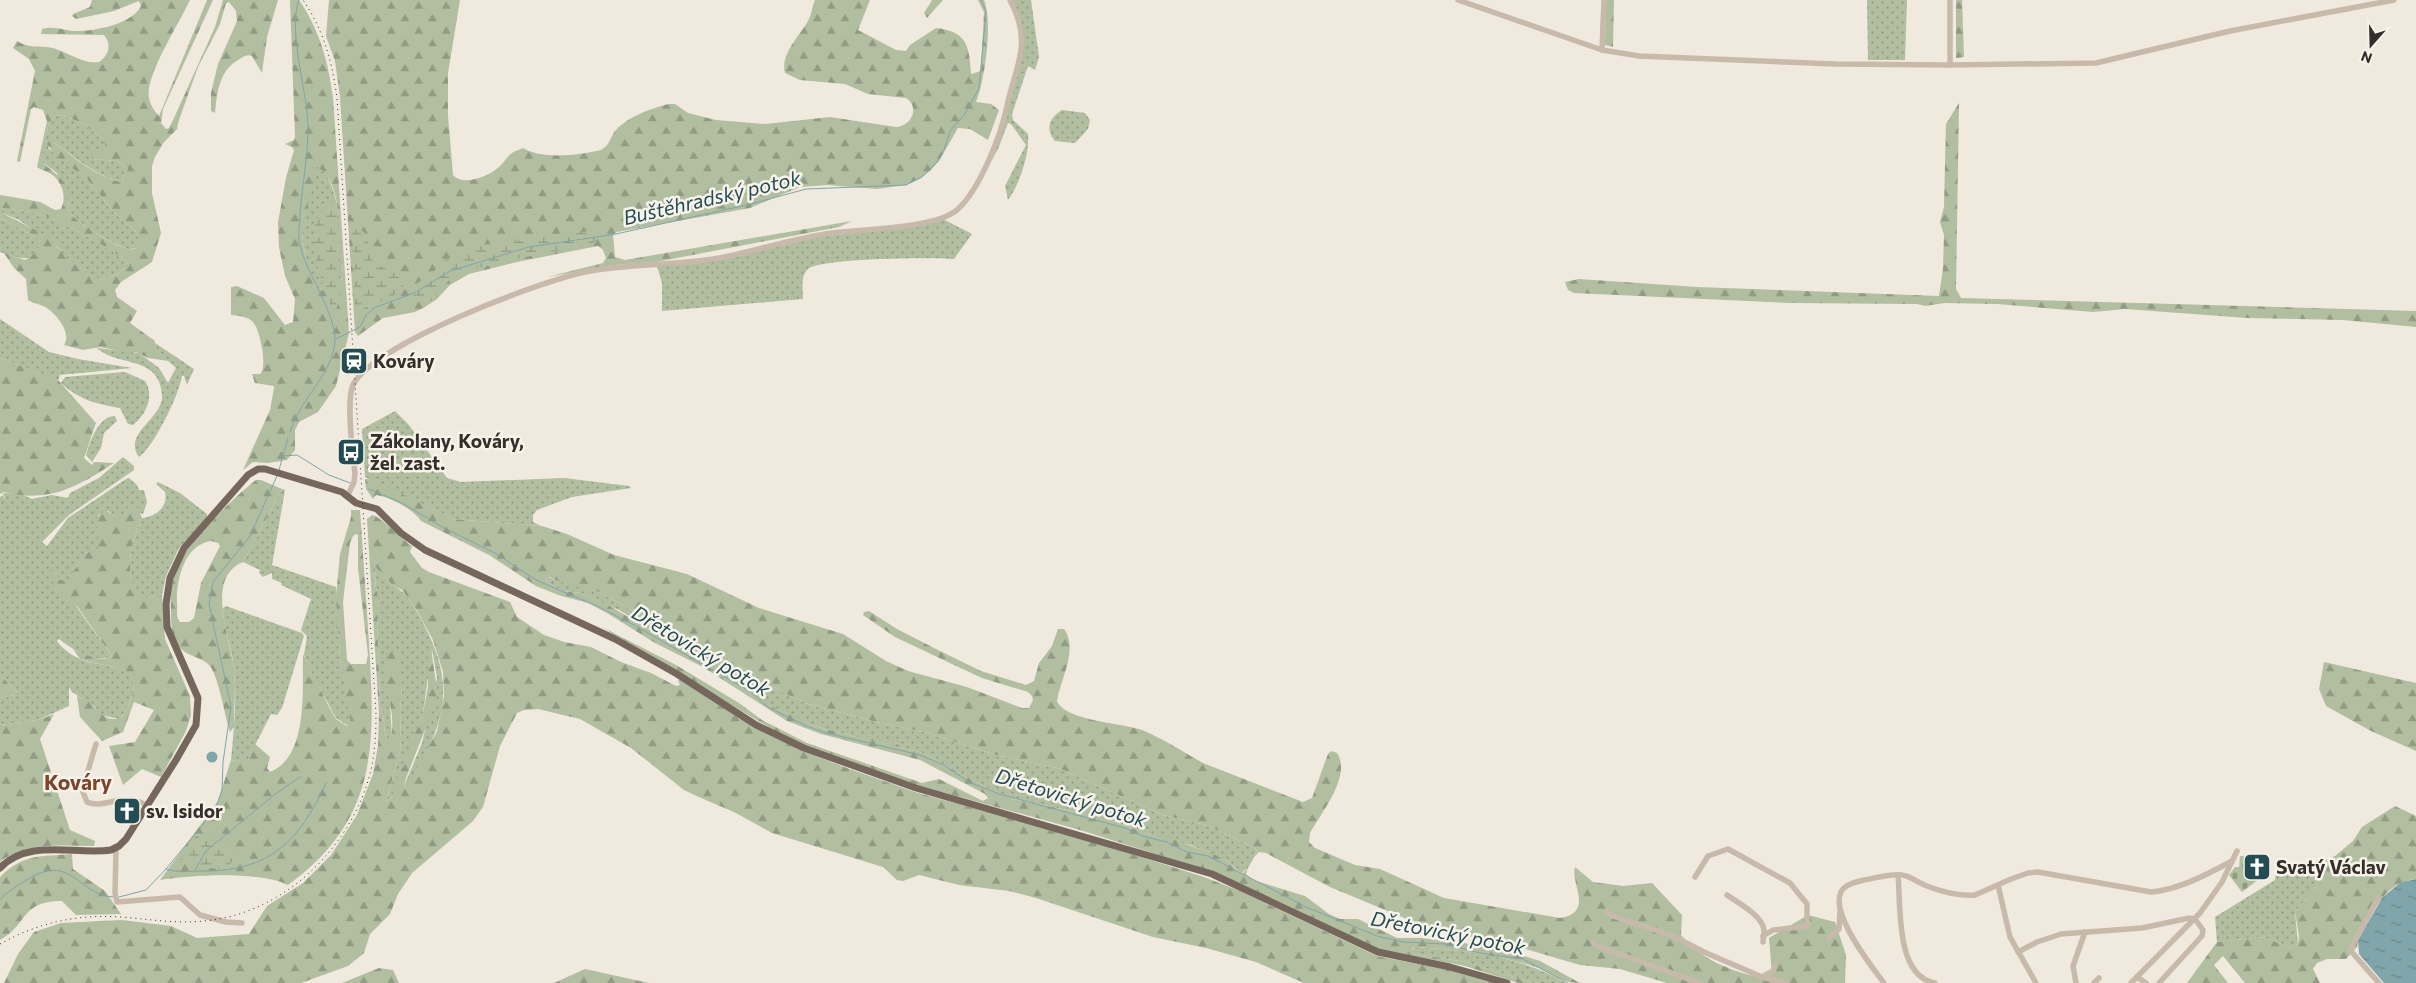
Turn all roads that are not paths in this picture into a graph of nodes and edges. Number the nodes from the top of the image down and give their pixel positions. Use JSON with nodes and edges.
{"nodes":[{"id":1,"x":1010,"y":0,"type":"edge"},
{"id":2,"x":1458,"y":0,"type":"edge"},
{"id":3,"x":1604,"y":0,"type":"edge"},
{"id":4,"x":1950,"y":0,"type":"edge"},
{"id":5,"x":2394,"y":0,"type":"edge"},
{"id":6,"x":1602,"y":50,"type":"junction"},
{"id":7,"x":1950,"y":65,"type":"junction"},
{"id":8,"x":348,"y":495,"type":"junction"},
{"id":9,"x":96,"y":744,"type":"dead end"},
{"id":10,"x":146,"y":805,"type":"junction"},
{"id":11,"x":116,"y":849,"type":"junction"},
{"id":12,"x":2237,"y":851,"type":"dead end"},
{"id":13,"x":2232,"y":861,"type":"junction"},
{"id":14,"x":0,"y":868,"type":"edge"},
{"id":15,"x":1898,"y":875,"type":"junction"},
{"id":16,"x":1695,"y":878,"type":"dead end"},
{"id":17,"x":1998,"y":885,"type":"junction"},
{"id":18,"x":1727,"y":895,"type":"dead end"},
{"id":19,"x":2378,"y":898,"type":"dead end"},
{"id":20,"x":1840,"y":903,"type":"junction"},
{"id":21,"x":1608,"y":912,"type":"dead end"},
{"id":22,"x":2195,"y":919,"type":"junction"},
{"id":23,"x":242,"y":923,"type":"dead end"},
{"id":24,"x":2085,"y":932,"type":"junction"},
{"id":25,"x":1829,"y":937,"type":"dead end"},
{"id":26,"x":1594,"y":942,"type":"dead end"},
{"id":27,"x":2018,"y":952,"type":"junction"},
{"id":28,"x":1775,"y":965,"type":"dead end"},
{"id":29,"x":1762,"y":977,"type":"junction"},
{"id":30,"x":2138,"y":977,"type":"junction"},
{"id":31,"x":2099,"y":978,"type":"dead end"},
{"id":32,"x":1507,"y":983,"type":"edge"},
{"id":33,"x":1700,"y":983,"type":"edge"},
{"id":34,"x":1785,"y":983,"type":"edge"},
{"id":35,"x":1884,"y":983,"type":"edge"},
{"id":36,"x":1935,"y":983,"type":"edge"},
{"id":37,"x":2036,"y":983,"type":"edge"},
{"id":38,"x":2076,"y":983,"type":"edge"},
{"id":39,"x":2094,"y":983,"type":"edge"},
{"id":40,"x":2131,"y":983,"type":"edge"},
{"id":41,"x":2146,"y":983,"type":"edge"},
{"id":42,"x":2159,"y":983,"type":"edge"},
{"id":43,"x":2379,"y":983,"type":"edge"}],
"edges":[{"from":1,"to":8,"type":"street"},
{"from":2,"to":6,"type":"street"},
{"from":3,"to":6,"type":"street"},
{"from":4,"to":7,"type":"street"},
{"from":5,"to":7,"type":"street"},
{"from":6,"to":7,"type":"street"},
{"from":8,"to":10,"type":"main road"},
{"from":8,"to":32,"type":"main road"},
{"from":9,"to":10,"type":"street"},
{"from":10,"to":11,"type":"main road"},
{"from":11,"to":14,"type":"main road"},
{"from":11,"to":23,"type":"street"},
{"from":12,"to":13,"type":"street"},
{"from":13,"to":17,"type":"street"},
{"from":13,"to":22,"type":"street"},
{"from":15,"to":17,"type":"street"},
{"from":15,"to":20,"type":"street"},
{"from":15,"to":36,"type":"street"},
{"from":16,"to":18,"type":"street"},
{"from":17,"to":27,"type":"street"},
{"from":19,"to":43,"type":"street"},
{"from":20,"to":25,"type":"street"},
{"from":20,"to":35,"type":"street"},
{"from":21,"to":29,"type":"street"},
{"from":22,"to":24,"type":"street"},
{"from":22,"to":30,"type":"street"},
{"from":22,"to":42,"type":"street"},
{"from":24,"to":27,"type":"street"},
{"from":24,"to":38,"type":"street"},
{"from":26,"to":33,"type":"street"},
{"from":27,"to":37,"type":"street"},
{"from":28,"to":29,"type":"street"},
{"from":29,"to":34,"type":"street"},
{"from":30,"to":40,"type":"street"},
{"from":30,"to":41,"type":"street"},
{"from":31,"to":39,"type":"street"}]}
